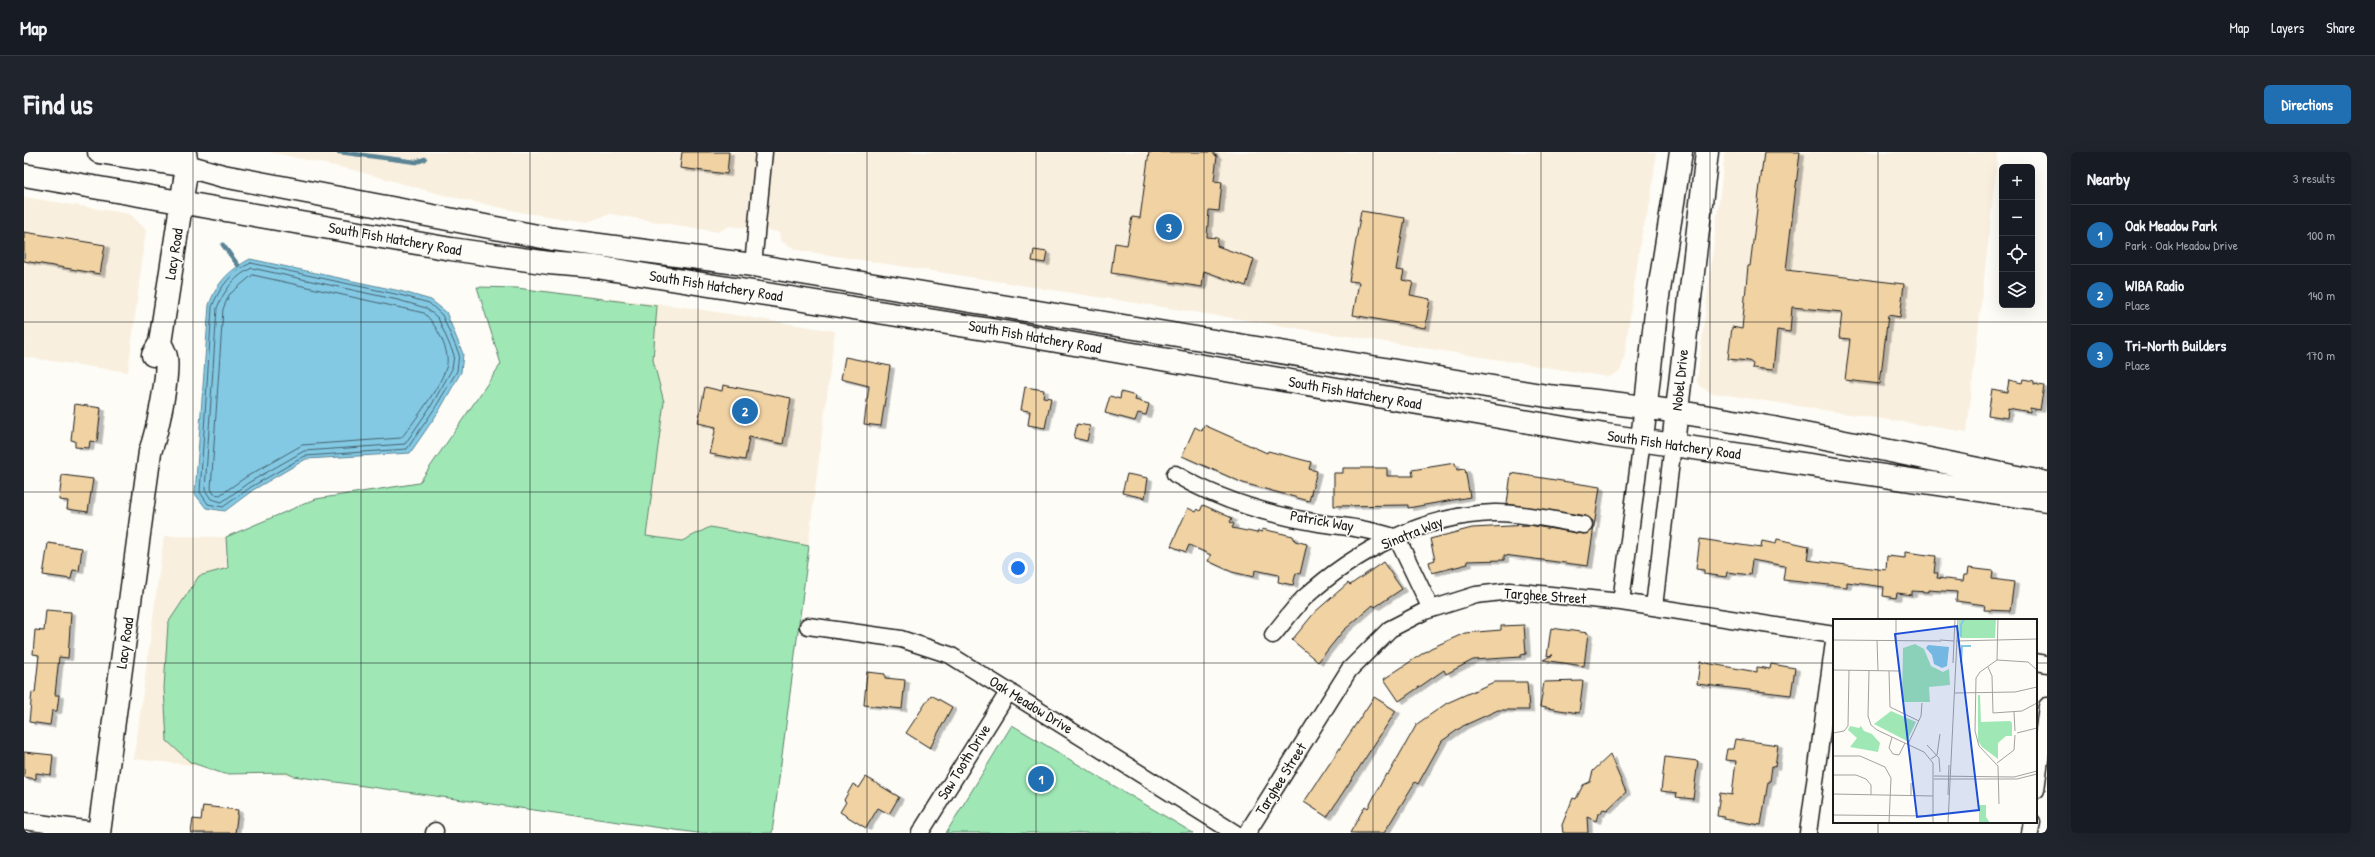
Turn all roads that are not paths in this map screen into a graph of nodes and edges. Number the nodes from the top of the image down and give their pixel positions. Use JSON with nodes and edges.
{"nodes":[{"id":1,"x":99,"y":152,"type":"edge"},
{"id":2,"x":764,"y":152,"type":"edge"},
{"id":3,"x":1681,"y":152,"type":"edge"},
{"id":4,"x":1707,"y":152,"type":"edge"},
{"id":5,"x":190,"y":157,"type":"edge"},
{"id":6,"x":24,"y":175,"type":"edge"},
{"id":7,"x":182,"y":202,"type":"junction"},
{"id":8,"x":753,"y":265,"type":"junction"},
{"id":9,"x":1646,"y":408,"type":"junction"},
{"id":10,"x":1676,"y":412,"type":"junction"},
{"id":11,"x":1642,"y":440,"type":"junction"},
{"id":12,"x":1673,"y":444,"type":"junction"},
{"id":13,"x":1175,"y":474,"type":"dead end"},
{"id":14,"x":2047,"y":483,"type":"edge"},
{"id":15,"x":2047,"y":500,"type":"edge"},
{"id":16,"x":1584,"y":525,"type":"dead end"},
{"id":17,"x":1397,"y":538,"type":"junction"},
{"id":18,"x":1621,"y":602,"type":"junction"},
{"id":19,"x":1654,"y":607,"type":"junction"},
{"id":20,"x":1431,"y":609,"type":"junction"},
{"id":21,"x":808,"y":626,"type":"dead end"},
{"id":22,"x":1833,"y":634,"type":"edge"},
{"id":23,"x":1273,"y":635,"type":"dead end"},
{"id":24,"x":1833,"y":649,"type":"edge"},
{"id":25,"x":2037,"y":662,"type":"edge"},
{"id":26,"x":2047,"y":664,"type":"edge"},
{"id":27,"x":1009,"y":691,"type":"junction"},
{"id":28,"x":2047,"y":706,"type":"edge"},
{"id":29,"x":2037,"y":782,"type":"edge"},
{"id":30,"x":24,"y":821,"type":"edge"},
{"id":31,"x":2032,"y":823,"type":"edge"},
{"id":32,"x":100,"y":832,"type":"edge"},
{"id":33,"x":920,"y":833,"type":"edge"},
{"id":34,"x":1235,"y":833,"type":"edge"},
{"id":35,"x":1247,"y":833,"type":"edge"},
{"id":36,"x":1808,"y":833,"type":"edge"},
{"id":37,"x":2030,"y":833,"type":"edge"}],
"edges":[{"from":1,"to":5,"type":"main road","name":"South Fish Hatchery Road"},
{"from":2,"to":8,"type":"street"},
{"from":3,"to":9,"type":"main road","name":"Nobel Drive"},
{"from":4,"to":10,"type":"main road","name":"Nobel Drive"},
{"from":5,"to":7,"type":"main road","name":"Lacy Road"},
{"from":5,"to":8,"type":"main road","name":"South Fish Hatchery Road"},
{"from":6,"to":7,"type":"main road","name":"South Fish Hatchery Road"},
{"from":7,"to":11,"type":"main road","name":"South Fish Hatchery Road"},
{"from":7,"to":32,"type":"main road","name":"Lacy Road"},
{"from":8,"to":9,"type":"main road","name":"South Fish Hatchery Road"},
{"from":9,"to":10,"type":"main road","name":"South Fish Hatchery Road"},
{"from":9,"to":11,"type":"main road","name":"Nobel Drive"},
{"from":10,"to":12,"type":"main road","name":"Nobel Drive"},
{"from":10,"to":14,"type":"main road","name":"South Fish Hatchery Road"},
{"from":11,"to":12,"type":"main road","name":"South Fish Hatchery Road"},
{"from":11,"to":18,"type":"street","name":"Nobel Drive"},
{"from":12,"to":15,"type":"main road","name":"South Fish Hatchery Road"},
{"from":12,"to":19,"type":"street","name":"Nobel Drive"},
{"from":13,"to":17,"type":"street","name":"Patrick Way"},
{"from":16,"to":17,"type":"street","name":"Sinatra Way"},
{"from":17,"to":20,"type":"street"},
{"from":17,"to":23,"type":"street","name":"Sinatra Way"},
{"from":18,"to":19,"type":"street","name":"Targhee Street"},
{"from":18,"to":20,"type":"street","name":"Targhee Street"},
{"from":19,"to":22,"type":"street","name":"Targhee Street"},
{"from":20,"to":35,"type":"street","name":"Targhee Street"},
{"from":21,"to":27,"type":"street","name":"Oak Meadow Drive"},
{"from":24,"to":36,"type":"street"},
{"from":25,"to":26,"type":"street"},
{"from":27,"to":33,"type":"street","name":"Saw Tooth Drive"},
{"from":27,"to":34,"type":"street","name":"Oak Meadow Drive"},
{"from":28,"to":29,"type":"street"},
{"from":30,"to":32,"type":"street"},
{"from":31,"to":37,"type":"street"}]}
